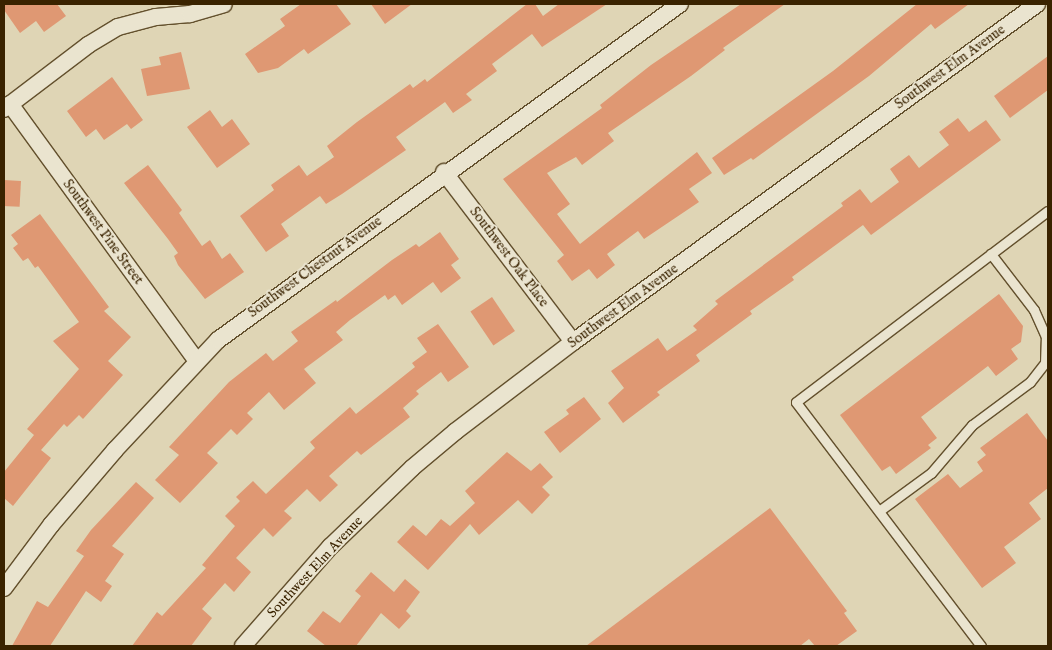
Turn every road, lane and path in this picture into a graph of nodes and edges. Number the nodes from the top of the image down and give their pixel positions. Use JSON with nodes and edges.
{"nodes":[{"id":1,"x":224,"y":4,"type":"edge"},
{"id":2,"x":680,"y":4,"type":"edge"},
{"id":3,"x":1037,"y":4,"type":"edge"},
{"id":4,"x":7,"y":106,"type":"edge"},
{"id":5,"x":444,"y":172,"type":"junction"},
{"id":6,"x":1048,"y":211,"type":"edge"},
{"id":7,"x":992,"y":254,"type":"junction"},
{"id":8,"x":573,"y":342,"type":"junction"},
{"id":9,"x":196,"y":360,"type":"junction"},
{"id":10,"x":879,"y":511,"type":"junction"},
{"id":11,"x":4,"y":588,"type":"edge"},
{"id":12,"x":243,"y":646,"type":"edge"},
{"id":13,"x":982,"y":646,"type":"edge"}],
"edges":[{"from":1,"to":4,"type":"street"},
{"from":2,"to":5,"type":"street","name":"Southwest Chestnut Avenue"},
{"from":3,"to":8,"type":"street","name":"Southwest Elm Avenue"},
{"from":4,"to":9,"type":"street","name":"Southwest Pine Street"},
{"from":5,"to":8,"type":"street","name":"Southwest Oak Place"},
{"from":5,"to":9,"type":"street","name":"Southwest Chestnut Avenue"},
{"from":6,"to":7,"type":"lane"},
{"from":7,"to":10,"type":"lane"},
{"from":7,"to":10,"type":"lane"},
{"from":8,"to":12,"type":"street","name":"Southwest Elm Avenue"},
{"from":9,"to":11,"type":"street","name":"Southwest Chestnut Avenue"},
{"from":10,"to":13,"type":"lane"}]}
